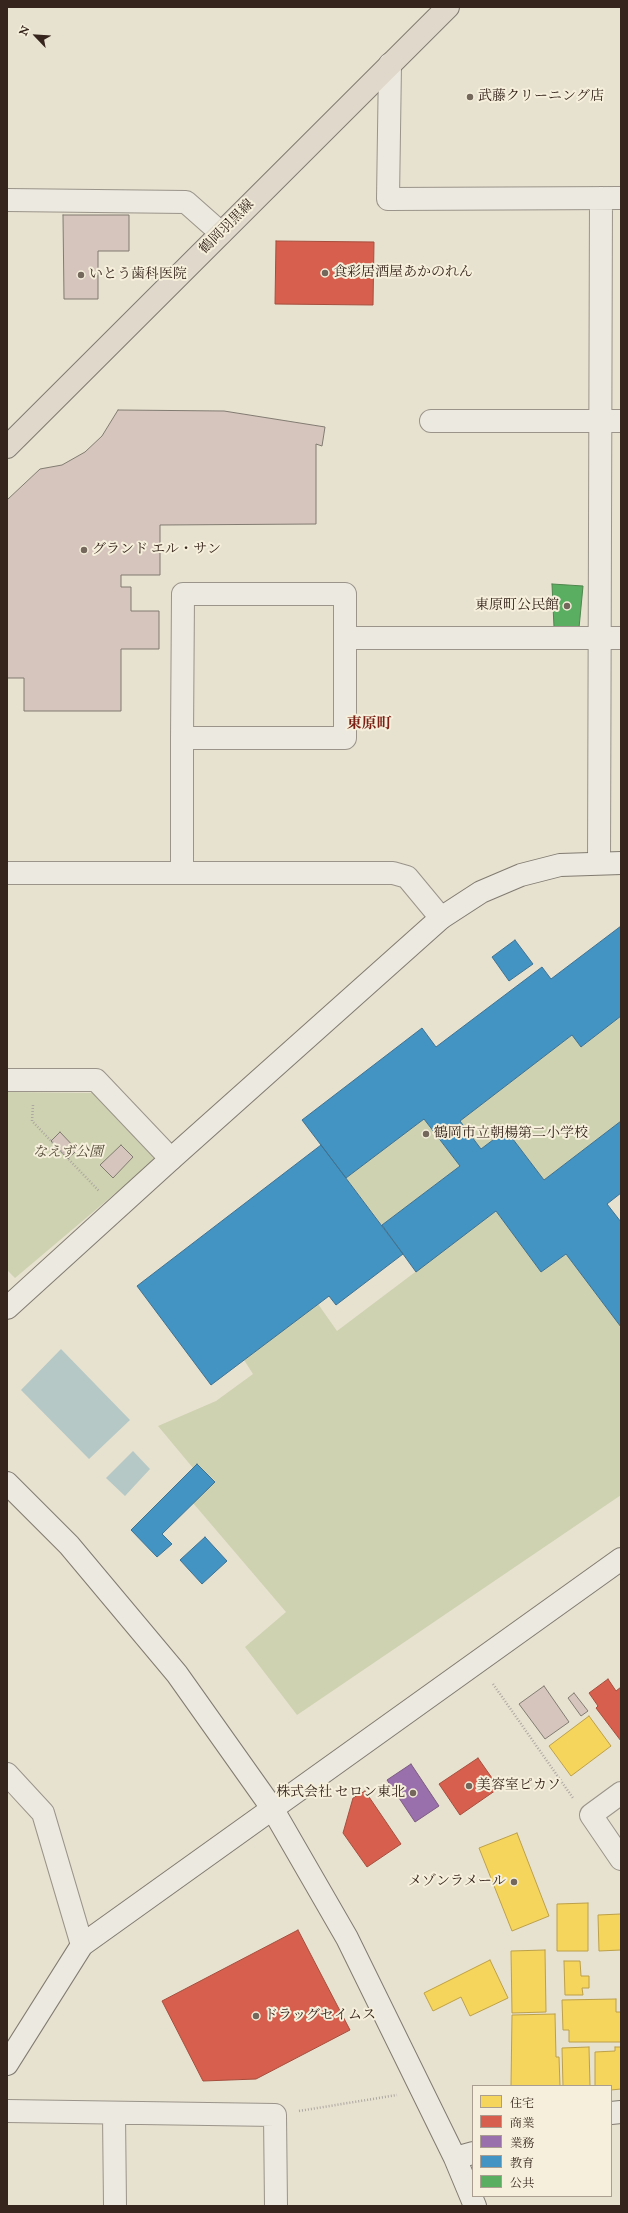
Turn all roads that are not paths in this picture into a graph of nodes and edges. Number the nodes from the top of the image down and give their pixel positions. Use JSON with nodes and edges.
{"nodes":[{"id":1,"x":448,"y":7,"type":"edge"},
{"id":2,"x":390,"y":64,"type":"junction"},
{"id":3,"x":611,"y":198,"type":"edge"},
{"id":4,"x":7,"y":200,"type":"edge"},
{"id":5,"x":221,"y":233,"type":"junction"},
{"id":6,"x":431,"y":421,"type":"dead end"},
{"id":7,"x":611,"y":422,"type":"edge"},
{"id":8,"x":7,"y":447,"type":"edge"},
{"id":9,"x":345,"y":638,"type":"junction"},
{"id":10,"x":610,"y":638,"type":"edge"},
{"id":11,"x":182,"y":738,"type":"junction"},
{"id":12,"x":599,"y":863,"type":"junction"},
{"id":13,"x":621,"y":863,"type":"edge"},
{"id":14,"x":7,"y":873,"type":"edge"},
{"id":15,"x":182,"y":873,"type":"junction"},
{"id":16,"x":441,"y":918,"type":"junction"},
{"id":17,"x":7,"y":1080,"type":"edge"},
{"id":18,"x":171,"y":1159,"type":"junction"},
{"id":19,"x":7,"y":1308,"type":"edge"},
{"id":20,"x":7,"y":1483,"type":"edge"},
{"id":21,"x":621,"y":1560,"type":"edge"},
{"id":22,"x":7,"y":1774,"type":"edge"},
{"id":23,"x":621,"y":1793,"type":"edge"},
{"id":24,"x":272,"y":1808,"type":"junction"},
{"id":25,"x":621,"y":1859,"type":"edge"},
{"id":26,"x":82,"y":1945,"type":"junction"},
{"id":27,"x":7,"y":2064,"type":"edge"},
{"id":28,"x":7,"y":2111,"type":"edge"},
{"id":29,"x":114,"y":2114,"type":"junction"},
{"id":30,"x":464,"y":2155,"type":"edge"},
{"id":31,"x":472,"y":2192,"type":"edge"},
{"id":32,"x":115,"y":2206,"type":"edge"},
{"id":33,"x":276,"y":2206,"type":"edge"}],
"edges":[{"from":1,"to":2,"type":"main road","name":"鶴岡羽黒線"},
{"from":2,"to":3,"type":"street"},
{"from":2,"to":5,"type":"main road","name":"鶴岡羽黒線"},
{"from":3,"to":7,"type":"street"},
{"from":4,"to":5,"type":"street"},
{"from":5,"to":8,"type":"main road","name":"鶴岡羽黒線"},
{"from":6,"to":7,"type":"street"},
{"from":7,"to":10,"type":"street"},
{"from":9,"to":10,"type":"street"},
{"from":9,"to":11,"type":"street"},
{"from":9,"to":11,"type":"street"},
{"from":10,"to":12,"type":"street"},
{"from":11,"to":15,"type":"street"},
{"from":12,"to":13,"type":"street"},
{"from":12,"to":16,"type":"street"},
{"from":14,"to":15,"type":"street"},
{"from":15,"to":16,"type":"street"},
{"from":16,"to":18,"type":"street"},
{"from":17,"to":18,"type":"street"},
{"from":18,"to":19,"type":"street"},
{"from":20,"to":24,"type":"street"},
{"from":21,"to":24,"type":"street"},
{"from":22,"to":26,"type":"street"},
{"from":23,"to":25,"type":"street"},
{"from":24,"to":26,"type":"street"},
{"from":24,"to":30,"type":"street"},
{"from":26,"to":27,"type":"street"},
{"from":28,"to":29,"type":"street"},
{"from":29,"to":32,"type":"street"},
{"from":29,"to":33,"type":"street"},
{"from":30,"to":31,"type":"street"}]}
